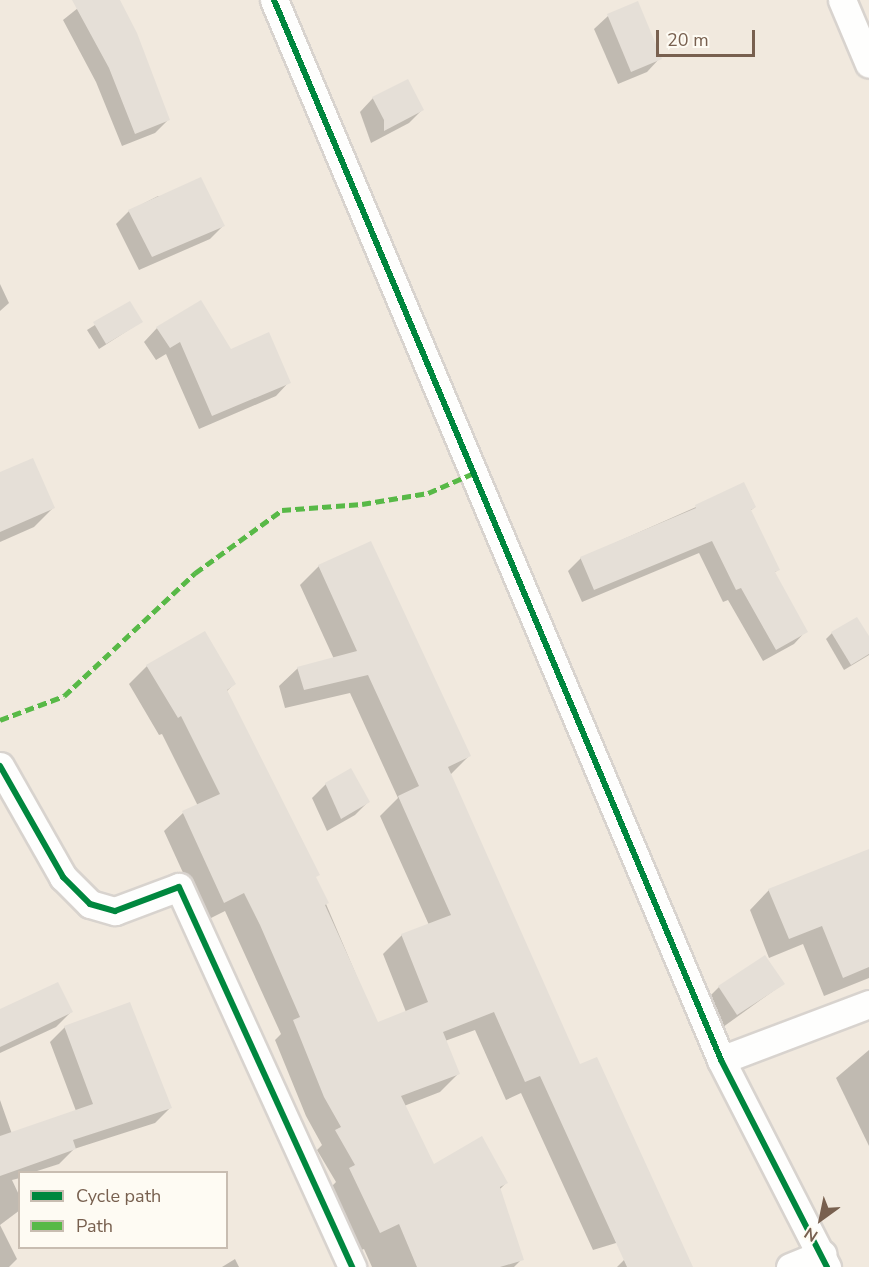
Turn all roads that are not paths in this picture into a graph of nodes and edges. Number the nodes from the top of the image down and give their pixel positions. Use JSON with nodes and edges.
{"nodes":[{"id":1,"x":274,"y":0,"type":"edge"},
{"id":2,"x":842,"y":0,"type":"edge"},
{"id":3,"x":869,"y":64,"type":"edge"},
{"id":4,"x":0,"y":766,"type":"edge"},
{"id":5,"x":869,"y":1004,"type":"edge"},
{"id":6,"x":721,"y":1060,"type":"junction"},
{"id":7,"x":824,"y":1261,"type":"edge"},
{"id":8,"x":352,"y":1267,"type":"edge"},
{"id":9,"x":790,"y":1267,"type":"edge"}],
"edges":[{"from":1,"to":6,"type":"street"},
{"from":2,"to":3,"type":"street"},
{"from":4,"to":8,"type":"street"},
{"from":5,"to":6,"type":"street"},
{"from":6,"to":7,"type":"street"},
{"from":7,"to":9,"type":"street"}]}
